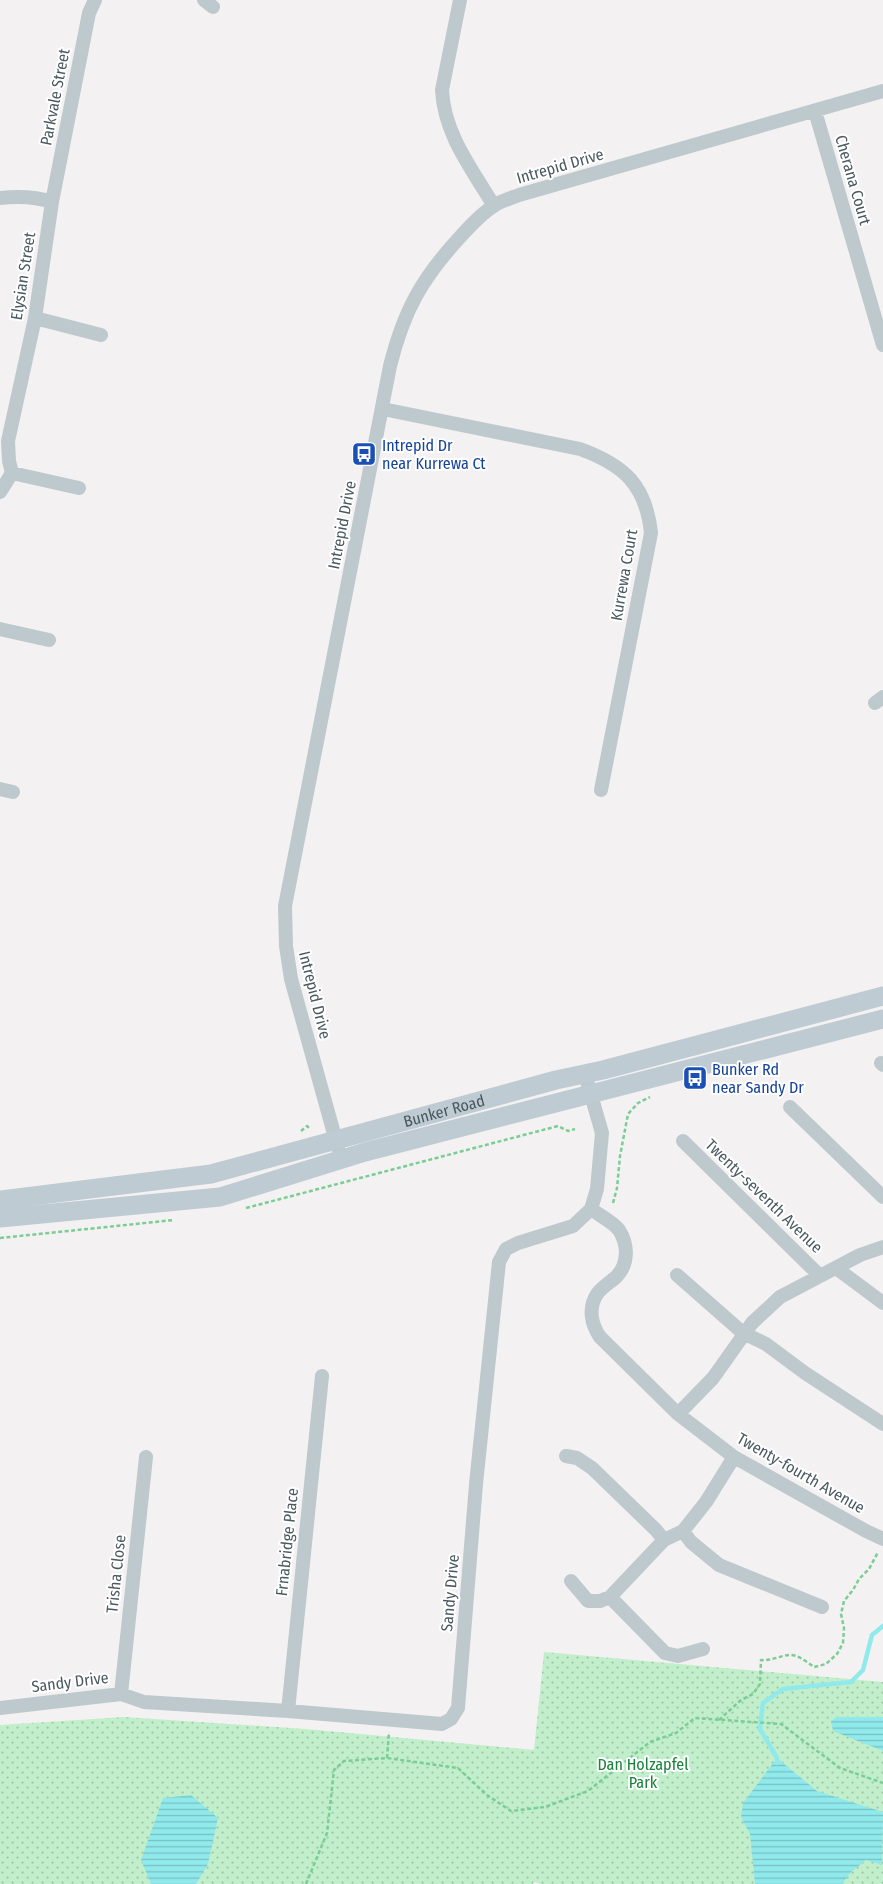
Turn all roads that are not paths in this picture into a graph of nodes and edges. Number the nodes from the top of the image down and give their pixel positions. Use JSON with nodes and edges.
{"nodes":[{"id":1,"x":95,"y":0,"type":"edge"},
{"id":2,"x":460,"y":0,"type":"edge"},
{"id":3,"x":883,"y":91,"type":"edge"},
{"id":4,"x":815,"y":112,"type":"junction"},
{"id":5,"x":0,"y":198,"type":"edge"},
{"id":6,"x":52,"y":202,"type":"junction"},
{"id":7,"x":494,"y":206,"type":"junction"},
{"id":8,"x":35,"y":318,"type":"junction"},
{"id":9,"x":101,"y":335,"type":"dead end"},
{"id":10,"x":883,"y":345,"type":"edge"},
{"id":11,"x":382,"y":409,"type":"junction"},
{"id":12,"x":12,"y":473,"type":"junction"},
{"id":13,"x":79,"y":488,"type":"dead end"},
{"id":14,"x":0,"y":492,"type":"edge"},
{"id":15,"x":0,"y":629,"type":"edge"},
{"id":16,"x":49,"y":640,"type":"dead end"},
{"id":17,"x":601,"y":790,"type":"dead end"},
{"id":18,"x":883,"y":996,"type":"edge"},
{"id":19,"x":883,"y":1019,"type":"edge"},
{"id":20,"x":585,"y":1074,"type":"junction"},
{"id":21,"x":592,"y":1095,"type":"junction"},
{"id":22,"x":790,"y":1107,"type":"dead end"},
{"id":23,"x":336,"y":1140,"type":"junction"},
{"id":24,"x":683,"y":1141,"type":"dead end"},
{"id":25,"x":341,"y":1160,"type":"junction"},
{"id":26,"x":883,"y":1197,"type":"edge"},
{"id":27,"x":0,"y":1200,"type":"edge"},
{"id":28,"x":591,"y":1209,"type":"junction"},
{"id":29,"x":0,"y":1218,"type":"edge"},
{"id":30,"x":883,"y":1247,"type":"edge"},
{"id":31,"x":836,"y":1268,"type":"junction"},
{"id":32,"x":677,"y":1275,"type":"dead end"},
{"id":33,"x":820,"y":1276,"type":"junction"},
{"id":34,"x":883,"y":1303,"type":"edge"},
{"id":35,"x":743,"y":1333,"type":"junction"},
{"id":36,"x":322,"y":1376,"type":"dead end"},
{"id":37,"x":678,"y":1414,"type":"junction"},
{"id":38,"x":883,"y":1424,"type":"edge"},
{"id":39,"x":566,"y":1456,"type":"dead end"},
{"id":40,"x":146,"y":1457,"type":"dead end"},
{"id":41,"x":734,"y":1457,"type":"junction"},
{"id":42,"x":683,"y":1531,"type":"junction"},
{"id":43,"x":664,"y":1540,"type":"junction"},
{"id":44,"x":881,"y":1544,"type":"edge"},
{"id":45,"x":571,"y":1581,"type":"dead end"},
{"id":46,"x":610,"y":1597,"type":"junction"},
{"id":47,"x":822,"y":1607,"type":"dead end"},
{"id":48,"x":703,"y":1649,"type":"dead end"},
{"id":49,"x":121,"y":1694,"type":"junction"},
{"id":50,"x":0,"y":1708,"type":"edge"},
{"id":51,"x":288,"y":1711,"type":"junction"}],
"edges":[{"from":1,"to":6,"type":"street","name":"Parkvale Street"},
{"from":2,"to":7,"type":"street"},
{"from":3,"to":4,"type":"street","name":"Intrepid Drive"},
{"from":4,"to":7,"type":"street","name":"Intrepid Drive"},
{"from":4,"to":10,"type":"street","name":"Cherana Court"},
{"from":5,"to":6,"type":"street"},
{"from":6,"to":8,"type":"street","name":"Elysian Street"},
{"from":7,"to":11,"type":"street","name":"Intrepid Drive"},
{"from":8,"to":9,"type":"street"},
{"from":8,"to":12,"type":"street","name":"Elysian Street"},
{"from":11,"to":17,"type":"street","name":"Kurrewa Court"},
{"from":11,"to":23,"type":"street","name":"Intrepid Drive"},
{"from":12,"to":13,"type":"street"},
{"from":12,"to":14,"type":"street"},
{"from":15,"to":16,"type":"street"},
{"from":18,"to":20,"type":"main road","name":"Bunker Road"},
{"from":19,"to":21,"type":"main road","name":"Bunker Road"},
{"from":20,"to":21,"type":"street"},
{"from":20,"to":23,"type":"main road","name":"Bunker Road"},
{"from":21,"to":25,"type":"main road","name":"Bunker Road"},
{"from":21,"to":28,"type":"street"},
{"from":22,"to":26,"type":"street"},
{"from":23,"to":25,"type":"street","name":"Intrepid Drive"},
{"from":23,"to":27,"type":"main road","name":"Bunker Road"},
{"from":24,"to":33,"type":"street","name":"Twenty-seventh Avenue"},
{"from":25,"to":29,"type":"main road","name":"Bunker Road"},
{"from":28,"to":37,"type":"street","name":"Twenty-fourth Avenue"},
{"from":28,"to":51,"type":"street","name":"Sandy Drive"},
{"from":30,"to":31,"type":"street"},
{"from":31,"to":33,"type":"street"},
{"from":31,"to":34,"type":"street"},
{"from":32,"to":35,"type":"street"},
{"from":33,"to":35,"type":"street"},
{"from":35,"to":37,"type":"street"},
{"from":35,"to":38,"type":"street"},
{"from":36,"to":51,"type":"street","name":"Frnabridge Place"},
{"from":37,"to":41,"type":"street","name":"Twenty-fourth Avenue"},
{"from":39,"to":43,"type":"street"},
{"from":40,"to":49,"type":"street","name":"Trisha Close"},
{"from":41,"to":42,"type":"street"},
{"from":41,"to":44,"type":"street","name":"Twenty-fourth Avenue"},
{"from":42,"to":43,"type":"street"},
{"from":42,"to":47,"type":"street"},
{"from":43,"to":46,"type":"street"},
{"from":45,"to":46,"type":"street"},
{"from":46,"to":48,"type":"street"},
{"from":49,"to":50,"type":"street","name":"Sandy Drive"},
{"from":49,"to":51,"type":"street","name":"Sandy Drive"}]}
